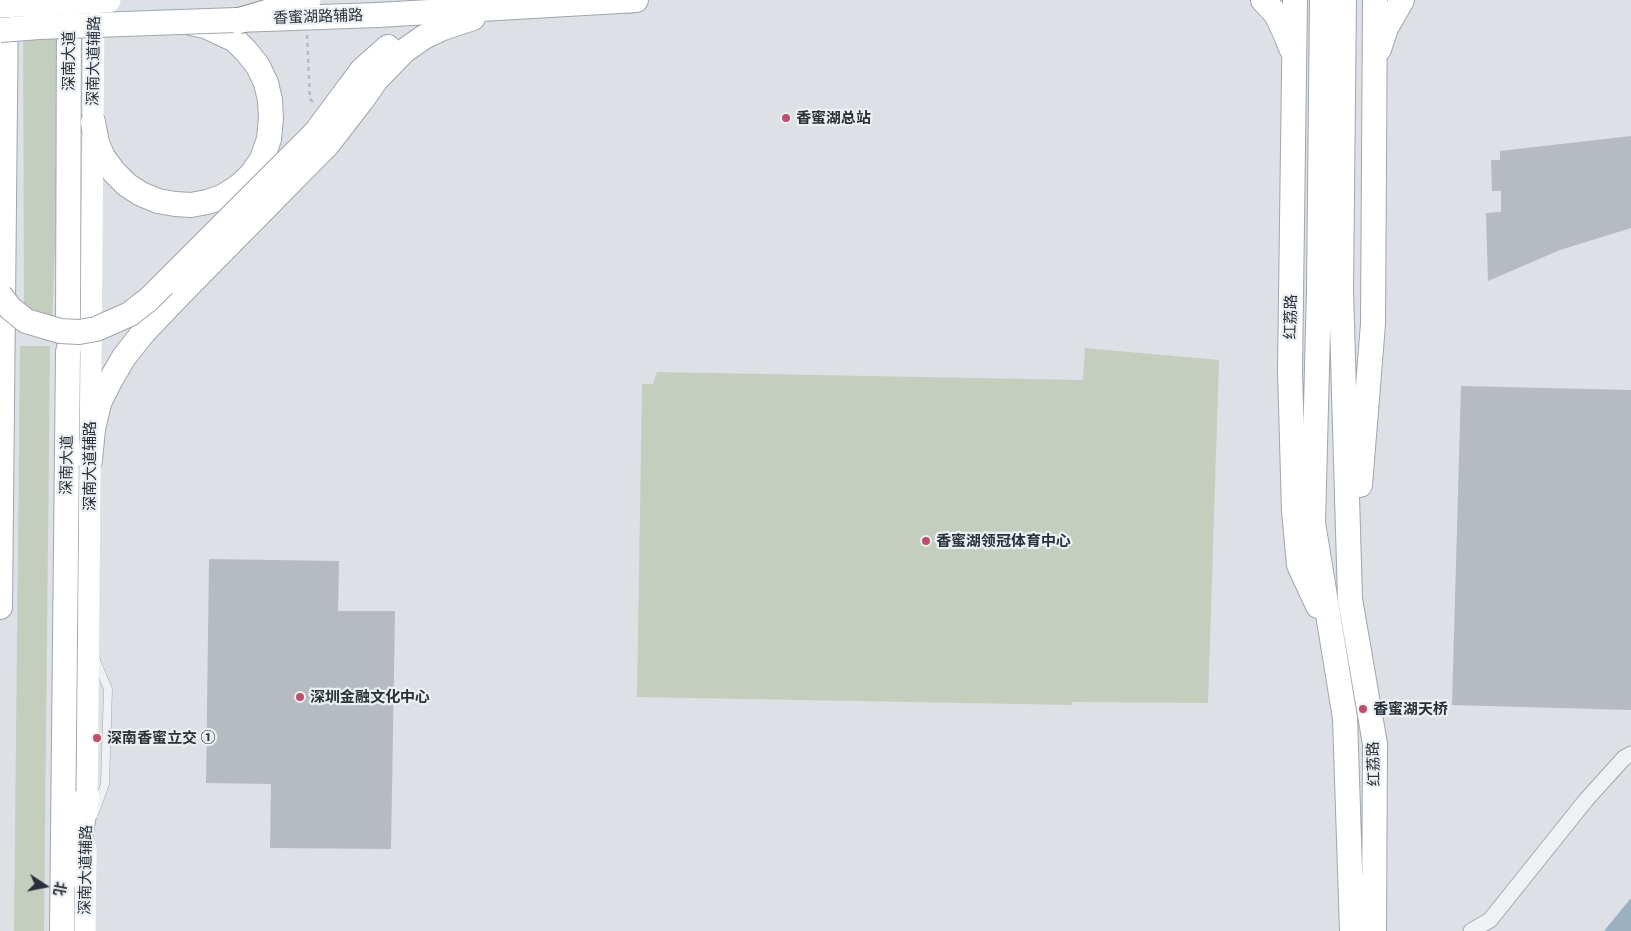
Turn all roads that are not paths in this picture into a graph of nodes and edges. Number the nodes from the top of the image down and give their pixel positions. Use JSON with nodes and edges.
{"nodes":[{"id":1,"x":6,"y":0,"type":"edge"},
{"id":2,"x":69,"y":0,"type":"edge"},
{"id":3,"x":94,"y":0,"type":"edge"},
{"id":4,"x":108,"y":0,"type":"edge"},
{"id":5,"x":308,"y":0,"type":"edge"},
{"id":6,"x":629,"y":0,"type":"edge"},
{"id":7,"x":636,"y":0,"type":"edge"},
{"id":8,"x":1263,"y":0,"type":"edge"},
{"id":9,"x":1295,"y":0,"type":"edge"},
{"id":10,"x":1322,"y":0,"type":"edge"},
{"id":11,"x":1344,"y":0,"type":"edge"},
{"id":12,"x":1375,"y":0,"type":"edge"},
{"id":13,"x":1402,"y":0,"type":"edge"},
{"id":14,"x":0,"y":5,"type":"edge"},
{"id":15,"x":518,"y":7,"type":"junction"},
{"id":16,"x":467,"y":10,"type":"junction"},
{"id":17,"x":238,"y":20,"type":"junction"},
{"id":18,"x":186,"y":23,"type":"junction"},
{"id":19,"x":0,"y":30,"type":"edge"},
{"id":20,"x":1294,"y":58,"type":"junction"},
{"id":21,"x":1374,"y":60,"type":"junction"},
{"id":22,"x":355,"y":94,"type":"junction"},
{"id":23,"x":93,"y":122,"type":"junction"},
{"id":24,"x":1330,"y":290,"type":"junction"},
{"id":25,"x":0,"y":295,"type":"edge"},
{"id":26,"x":1,"y":414,"type":"edge"},
{"id":27,"x":90,"y":460,"type":"junction"},
{"id":28,"x":1350,"y":599,"type":"junction"},
{"id":29,"x":0,"y":607,"type":"edge"},
{"id":30,"x":1329,"y":628,"type":"junction"},
{"id":31,"x":89,"y":643,"type":"junction"},
{"id":32,"x":1631,"y":754,"type":"edge"},
{"id":33,"x":87,"y":796,"type":"junction"},
{"id":34,"x":86,"y":838,"type":"junction"},
{"id":35,"x":63,"y":931,"type":"edge"},
{"id":36,"x":85,"y":931,"type":"edge"},
{"id":37,"x":1352,"y":931,"type":"edge"},
{"id":38,"x":1374,"y":931,"type":"edge"},
{"id":39,"x":1471,"y":931,"type":"edge"}],
"edges":[{"from":1,"to":26,"type":"main road"},
{"from":2,"to":35,"type":"main road","name":"深南大道"},
{"from":3,"to":23,"type":"main road","name":"深南大道辅路"},
{"from":4,"to":14,"type":"highway","bridge":true},
{"from":5,"to":17,"type":"highway","bridge":true},
{"from":6,"to":7,"type":"main road","name":"香蜜湖路辅路"},
{"from":6,"to":15,"type":"main road","name":"香蜜湖路辅路"},
{"from":8,"to":20,"type":"main road"},
{"from":9,"to":20,"type":"main road","name":"红荔路"},
{"from":10,"to":24,"type":"main road","name":"红荔路","bridge":true},
{"from":11,"to":24,"type":"main road","name":"红荔路","bridge":true},
{"from":12,"to":21,"type":"main road","name":"红荔路"},
{"from":13,"to":21,"type":"main road"},
{"from":15,"to":16,"type":"main road","name":"香蜜湖路辅路"},
{"from":15,"to":22,"type":"main road"},
{"from":16,"to":17,"type":"main road","name":"香蜜湖路辅路","bridge":true},
{"from":16,"to":22,"type":"main road"},
{"from":17,"to":18,"type":"main road","name":"香蜜湖路辅路","bridge":true},
{"from":18,"to":19,"type":"main road","name":"香蜜湖路辅路","bridge":true},
{"from":18,"to":23,"type":"main road","bridge":true},
{"from":20,"to":21,"type":"main road"},
{"from":20,"to":30,"type":"main road","name":"红荔路"},
{"from":21,"to":28,"type":"main road","name":"红荔路"},
{"from":22,"to":25,"type":"main road","bridge":true},
{"from":22,"to":27,"type":"main road","bridge":true},
{"from":23,"to":27,"type":"main road","name":"深南大道辅路"},
{"from":24,"to":28,"type":"main road","name":"红荔路"},
{"from":24,"to":30,"type":"main road","name":"红荔路"},
{"from":26,"to":29,"type":"main road"},
{"from":27,"to":31,"type":"main road","name":"深南大道辅路"},
{"from":28,"to":38,"type":"main road","name":"红荔路"},
{"from":30,"to":37,"type":"main road","name":"红荔路"},
{"from":31,"to":33,"type":"main road","name":"深南大道辅路"},
{"from":31,"to":34,"type":"lane"},
{"from":32,"to":39,"type":"street"},
{"from":33,"to":34,"type":"main road","name":"深南大道辅路"},
{"from":33,"to":35,"type":"main road"},
{"from":34,"to":36,"type":"main road","name":"深南大道辅路"}]}
